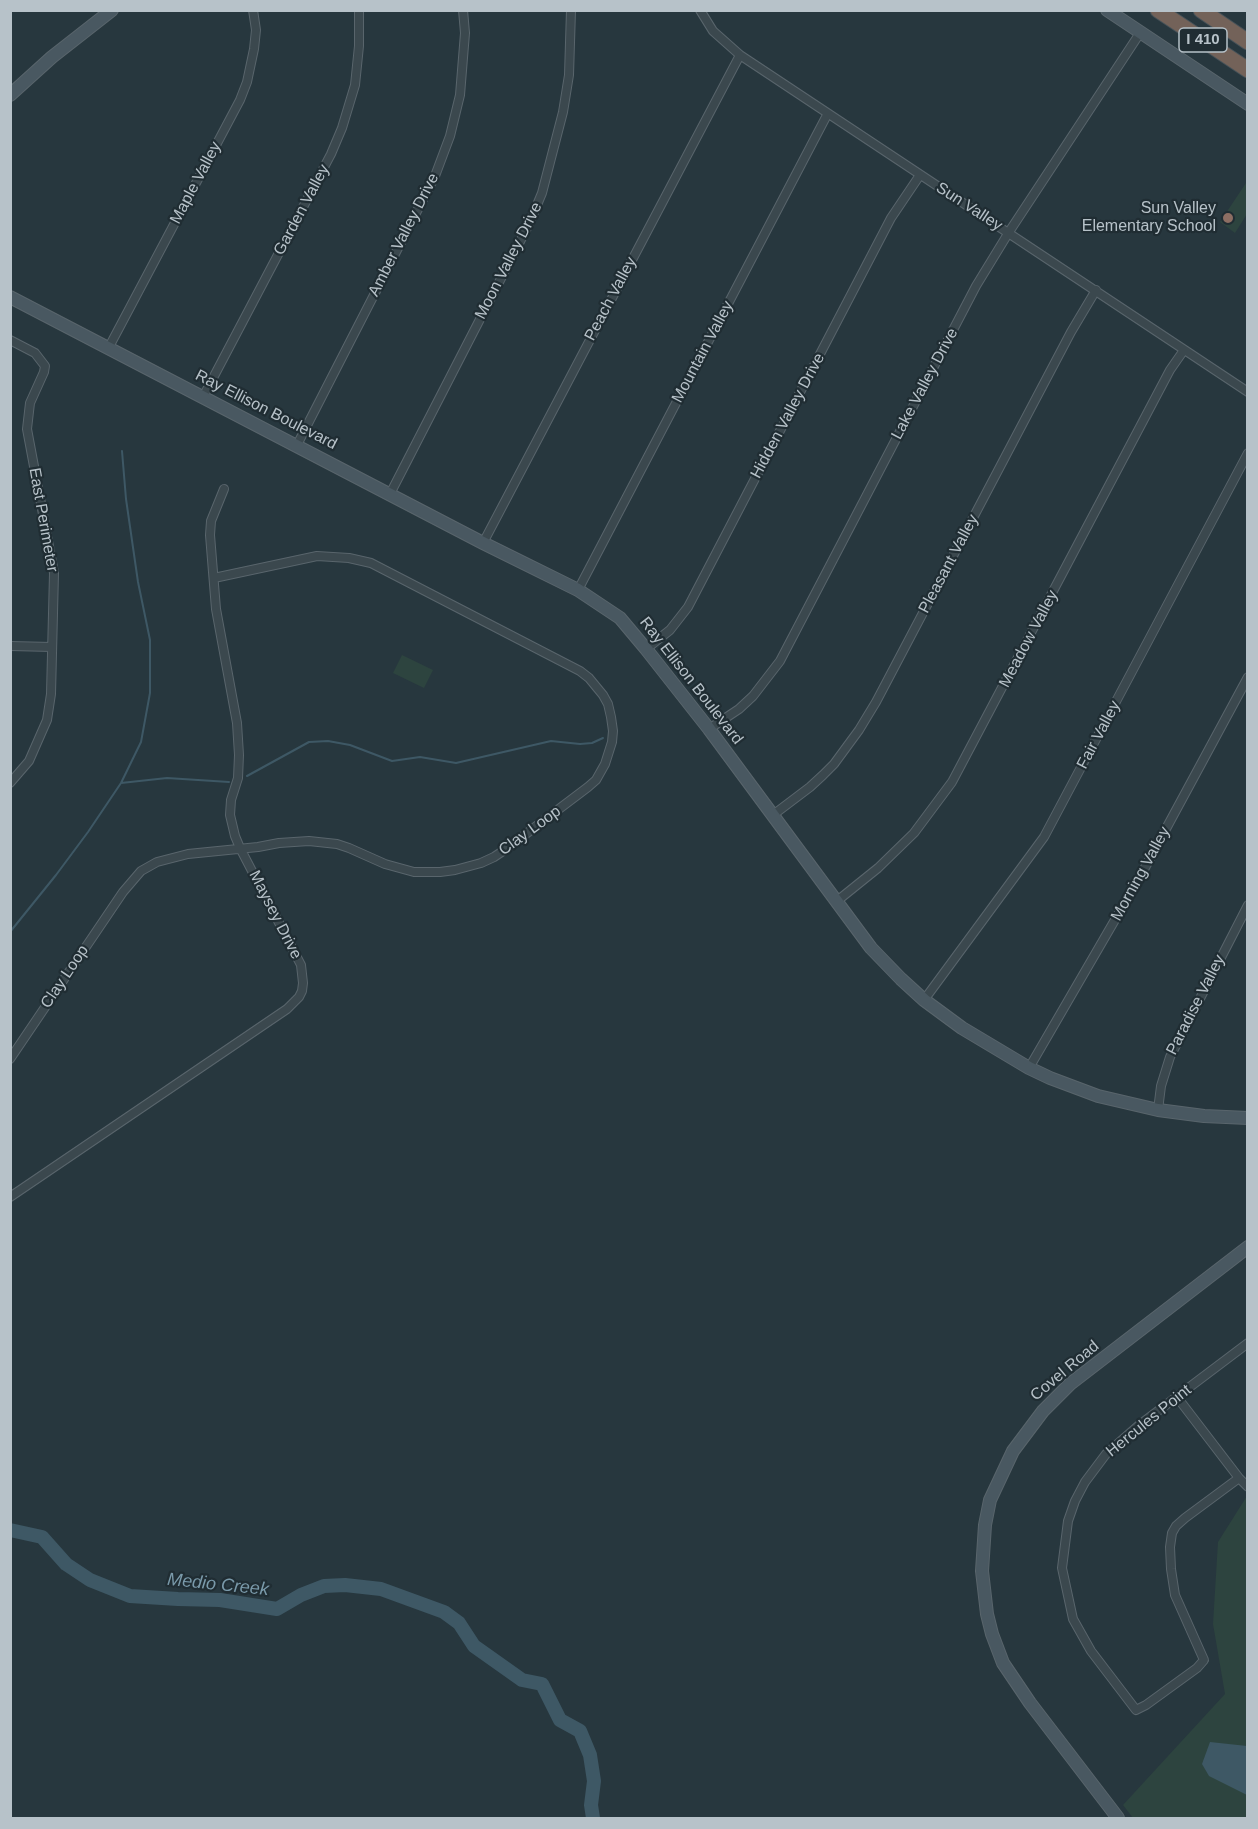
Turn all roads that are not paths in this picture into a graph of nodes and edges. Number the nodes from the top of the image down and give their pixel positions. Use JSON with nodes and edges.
{"nodes":[{"id":1,"x":112,"y":10,"type":"edge"},
{"id":2,"x":254,"y":10,"type":"edge"},
{"id":3,"x":359,"y":10,"type":"edge"},
{"id":4,"x":463,"y":10,"type":"edge"},
{"id":5,"x":571,"y":10,"type":"edge"},
{"id":6,"x":699,"y":10,"type":"edge"},
{"id":7,"x":1107,"y":10,"type":"edge"},
{"id":8,"x":1158,"y":10,"type":"edge"},
{"id":9,"x":1201,"y":10,"type":"edge"},
{"id":10,"x":1140,"y":33,"type":"junction"},
{"id":11,"x":1248,"y":42,"type":"edge"},
{"id":12,"x":740,"y":55,"type":"junction"},
{"id":13,"x":1248,"y":70,"type":"edge"},
{"id":14,"x":10,"y":95,"type":"edge"},
{"id":15,"x":1248,"y":104,"type":"edge"},
{"id":16,"x":827,"y":115,"type":"junction"},
{"id":17,"x":920,"y":175,"type":"junction"},
{"id":18,"x":1009,"y":232,"type":"junction"},
{"id":19,"x":1096,"y":290,"type":"junction"},
{"id":20,"x":10,"y":297,"type":"edge"},
{"id":21,"x":10,"y":340,"type":"edge"},
{"id":22,"x":109,"y":347,"type":"junction"},
{"id":23,"x":1184,"y":350,"type":"junction"},
{"id":24,"x":1248,"y":392,"type":"edge"},
{"id":25,"x":202,"y":397,"type":"junction"},
{"id":26,"x":297,"y":445,"type":"junction"},
{"id":27,"x":1248,"y":453,"type":"edge"},
{"id":28,"x":224,"y":489,"type":"dead end"},
{"id":29,"x":390,"y":494,"type":"junction"},
{"id":30,"x":483,"y":543,"type":"junction"},
{"id":31,"x":214,"y":578,"type":"junction"},
{"id":32,"x":578,"y":590,"type":"junction"},
{"id":33,"x":10,"y":646,"type":"edge"},
{"id":34,"x":52,"y":647,"type":"junction"},
{"id":35,"x":646,"y":648,"type":"junction"},
{"id":36,"x":1248,"y":677,"type":"edge"},
{"id":37,"x":709,"y":729,"type":"junction"},
{"id":38,"x":10,"y":783,"type":"edge"},
{"id":39,"x":773,"y":815,"type":"junction"},
{"id":40,"x":240,"y":848,"type":"junction"},
{"id":41,"x":837,"y":901,"type":"junction"},
{"id":42,"x":1248,"y":905,"type":"edge"},
{"id":43,"x":924,"y":1000,"type":"junction"},
{"id":44,"x":10,"y":1059,"type":"edge"},
{"id":45,"x":1029,"y":1068,"type":"junction"},
{"id":46,"x":1158,"y":1110,"type":"junction"},
{"id":47,"x":1248,"y":1118,"type":"edge"},
{"id":48,"x":10,"y":1197,"type":"edge"},
{"id":49,"x":1248,"y":1247,"type":"edge"},
{"id":50,"x":1248,"y":1343,"type":"edge"},
{"id":51,"x":1177,"y":1397,"type":"junction"},
{"id":52,"x":1239,"y":1478,"type":"junction"},
{"id":53,"x":1248,"y":1486,"type":"edge"},
{"id":54,"x":1118,"y":1818,"type":"edge"}],
"edges":[{"from":1,"to":14,"type":"street"},
{"from":2,"to":22,"type":"street","name":"Maple Valley"},
{"from":3,"to":25,"type":"street","name":"Garden Valley"},
{"from":4,"to":26,"type":"street","name":"Amber Valley Drive"},
{"from":5,"to":29,"type":"street","name":"Moon Valley Drive"},
{"from":6,"to":12,"type":"street","name":"Sun Valley"},
{"from":7,"to":10,"type":"street"},
{"from":8,"to":13,"type":"highway","number":"I 410"},
{"from":9,"to":11,"type":"highway","number":"I 410"},
{"from":10,"to":15,"type":"street"},
{"from":10,"to":18,"type":"street","name":"Lake Valley Drive"},
{"from":12,"to":16,"type":"street","name":"Sun Valley"},
{"from":12,"to":30,"type":"street","name":"Peach Valley"},
{"from":16,"to":17,"type":"street","name":"Sun Valley"},
{"from":16,"to":32,"type":"street","name":"Mountain Valley"},
{"from":17,"to":18,"type":"street","name":"Sun Valley"},
{"from":17,"to":35,"type":"street","name":"Hidden Valley Drive"},
{"from":18,"to":19,"type":"street","name":"Sun Valley"},
{"from":18,"to":37,"type":"street","name":"Lake Valley Drive"},
{"from":19,"to":23,"type":"street","name":"Sun Valley"},
{"from":19,"to":39,"type":"street","name":"Pleasant Valley"},
{"from":20,"to":22,"type":"street","name":"Ray Ellison Boulevard"},
{"from":21,"to":34,"type":"street","name":"East Perimeter"},
{"from":22,"to":25,"type":"street","name":"Ray Ellison Boulevard"},
{"from":23,"to":24,"type":"street","name":"Sun Valley"},
{"from":23,"to":41,"type":"street","name":"Meadow Valley"},
{"from":25,"to":26,"type":"street","name":"Ray Ellison Boulevard"},
{"from":26,"to":29,"type":"street","name":"Ray Ellison Boulevard"},
{"from":27,"to":43,"type":"street","name":"Fair Valley"},
{"from":28,"to":31,"type":"street","name":"Maysey Drive"},
{"from":29,"to":30,"type":"street","name":"Ray Ellison Boulevard"},
{"from":30,"to":32,"type":"street","name":"Ray Ellison Boulevard"},
{"from":31,"to":40,"type":"street","name":"Maysey Drive"},
{"from":31,"to":40,"type":"street","name":"Clay Loop"},
{"from":32,"to":35,"type":"street","name":"Ray Ellison Boulevard"},
{"from":33,"to":34,"type":"street"},
{"from":34,"to":38,"type":"street","name":"East Perimeter"},
{"from":35,"to":37,"type":"street","name":"Ray Ellison Boulevard"},
{"from":36,"to":45,"type":"street","name":"Morning Valley"},
{"from":37,"to":39,"type":"street","name":"Ray Ellison Boulevard"},
{"from":39,"to":41,"type":"street","name":"Ray Ellison Boulevard"},
{"from":40,"to":44,"type":"street","name":"Clay Loop"},
{"from":40,"to":48,"type":"street","name":"Maysey Drive"},
{"from":41,"to":43,"type":"street","name":"Ray Ellison Boulevard"},
{"from":42,"to":46,"type":"street","name":"Paradise Valley"},
{"from":43,"to":45,"type":"street","name":"Ray Ellison Boulevard"},
{"from":45,"to":46,"type":"street","name":"Ray Ellison Boulevard"},
{"from":46,"to":47,"type":"street","name":"Ray Ellison Boulevard"},
{"from":49,"to":54,"type":"street","name":"Covel Road"},
{"from":50,"to":51,"type":"street","name":"Hercules Point"},
{"from":51,"to":52,"type":"street"},
{"from":51,"to":52,"type":"street","name":"Hercules Point"},
{"from":52,"to":53,"type":"street"}]}
